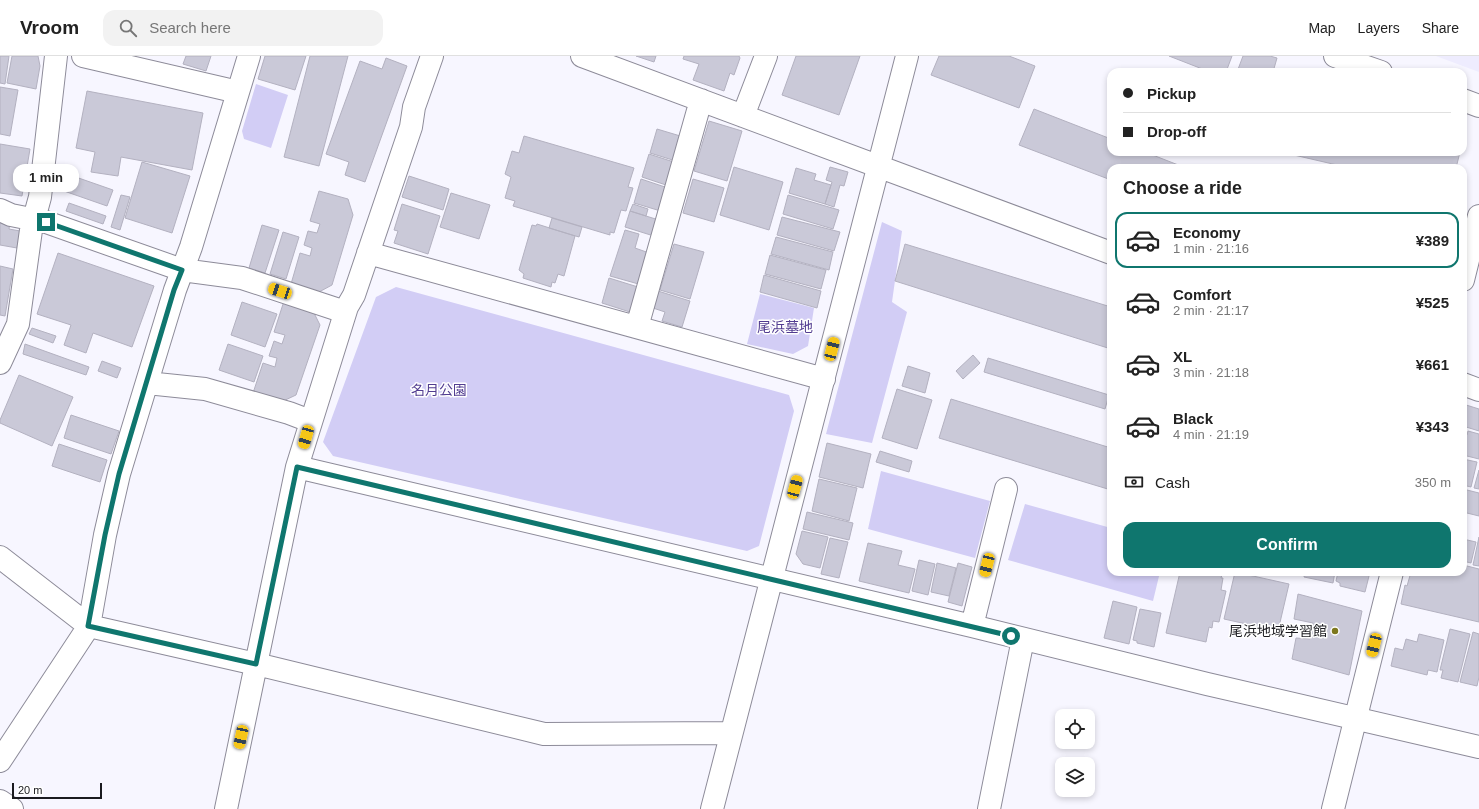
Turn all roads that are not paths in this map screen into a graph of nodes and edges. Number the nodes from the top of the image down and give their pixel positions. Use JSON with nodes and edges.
{"nodes":[{"id":1,"x":56,"y":56,"type":"edge"},
{"id":2,"x":83,"y":56,"type":"edge"},
{"id":3,"x":249,"y":56,"type":"edge"},
{"id":4,"x":432,"y":56,"type":"edge"},
{"id":5,"x":582,"y":56,"type":"edge"},
{"id":6,"x":766,"y":56,"type":"edge"},
{"id":7,"x":907,"y":56,"type":"edge"},
{"id":8,"x":1335,"y":56,"type":"edge"},
{"id":9,"x":1370,"y":68,"type":"edge"},
{"id":10,"x":238,"y":92,"type":"junction"},
{"id":11,"x":701,"y":100,"type":"junction"},
{"id":12,"x":1467,"y":102,"type":"edge"},
{"id":13,"x":1479,"y":106,"type":"edge"},
{"id":14,"x":743,"y":116,"type":"junction"},
{"id":15,"x":879,"y":167,"type":"junction"},
{"id":16,"x":0,"y":210,"type":"edge"},
{"id":17,"x":1479,"y":216,"type":"edge"},
{"id":18,"x":34,"y":219,"type":"junction"},
{"id":19,"x":1107,"y":252,"type":"edge"},
{"id":20,"x":368,"y":253,"type":"junction"},
{"id":21,"x":1467,"y":264,"type":"edge"},
{"id":22,"x":182,"y":270,"type":"junction"},
{"id":23,"x":345,"y":312,"type":"junction"},
{"id":24,"x":637,"y":327,"type":"junction"},
{"id":25,"x":2,"y":352,"type":"edge"},
{"id":26,"x":824,"y":379,"type":"junction"},
{"id":27,"x":146,"y":383,"type":"junction"},
{"id":28,"x":1467,"y":386,"type":"edge"},
{"id":29,"x":1479,"y":390,"type":"edge"},
{"id":30,"x":310,"y":422,"type":"junction"},
{"id":31,"x":297,"y":467,"type":"junction"},
{"id":32,"x":1006,"y":489,"type":"dead end"},
{"id":33,"x":0,"y":557,"type":"edge"},
{"id":34,"x":1391,"y":576,"type":"edge"},
{"id":35,"x":771,"y":580,"type":"junction"},
{"id":36,"x":88,"y":626,"type":"junction"},
{"id":37,"x":972,"y":626,"type":"junction"},
{"id":38,"x":1023,"y":639,"type":"junction"},
{"id":39,"x":256,"y":664,"type":"junction"},
{"id":40,"x":1356,"y":718,"type":"junction"},
{"id":41,"x":731,"y":733,"type":"junction"},
{"id":42,"x":1479,"y":747,"type":"edge"},
{"id":43,"x":0,"y":761,"type":"edge"},
{"id":44,"x":0,"y":801,"type":"edge"},
{"id":45,"x":12,"y":809,"type":"edge"},
{"id":46,"x":226,"y":809,"type":"edge"},
{"id":47,"x":712,"y":809,"type":"edge"},
{"id":48,"x":989,"y":809,"type":"edge"},
{"id":49,"x":1333,"y":809,"type":"edge"}],
"edges":[{"from":1,"to":18,"type":"street"},
{"from":2,"to":10,"type":"street"},
{"from":3,"to":10,"type":"street"},
{"from":4,"to":20,"type":"street"},
{"from":5,"to":11,"type":"street"},
{"from":6,"to":14,"type":"street"},
{"from":7,"to":15,"type":"street"},
{"from":8,"to":9,"type":"street"},
{"from":10,"to":22,"type":"street"},
{"from":11,"to":14,"type":"street"},
{"from":11,"to":24,"type":"street"},
{"from":12,"to":13,"type":"street"},
{"from":14,"to":15,"type":"street"},
{"from":15,"to":19,"type":"street"},
{"from":15,"to":26,"type":"street"},
{"from":16,"to":18,"type":"street"},
{"from":17,"to":21,"type":"street"},
{"from":18,"to":22,"type":"street"},
{"from":18,"to":25,"type":"street"},
{"from":20,"to":23,"type":"street"},
{"from":20,"to":24,"type":"street"},
{"from":22,"to":23,"type":"street"},
{"from":22,"to":27,"type":"street"},
{"from":23,"to":30,"type":"street"},
{"from":24,"to":26,"type":"street"},
{"from":26,"to":35,"type":"street"},
{"from":27,"to":30,"type":"street"},
{"from":27,"to":36,"type":"street"},
{"from":28,"to":29,"type":"street"},
{"from":30,"to":31,"type":"street"},
{"from":31,"to":35,"type":"street"},
{"from":31,"to":39,"type":"street"},
{"from":32,"to":37,"type":"street"},
{"from":33,"to":36,"type":"street"},
{"from":34,"to":40,"type":"street"},
{"from":35,"to":37,"type":"street"},
{"from":35,"to":41,"type":"street"},
{"from":36,"to":39,"type":"street"},
{"from":36,"to":43,"type":"street"},
{"from":37,"to":38,"type":"street"},
{"from":38,"to":40,"type":"street"},
{"from":38,"to":48,"type":"street"},
{"from":39,"to":41,"type":"street"},
{"from":39,"to":46,"type":"street"},
{"from":40,"to":42,"type":"street"},
{"from":40,"to":49,"type":"street"},
{"from":41,"to":47,"type":"street"},
{"from":44,"to":45,"type":"street"}]}
